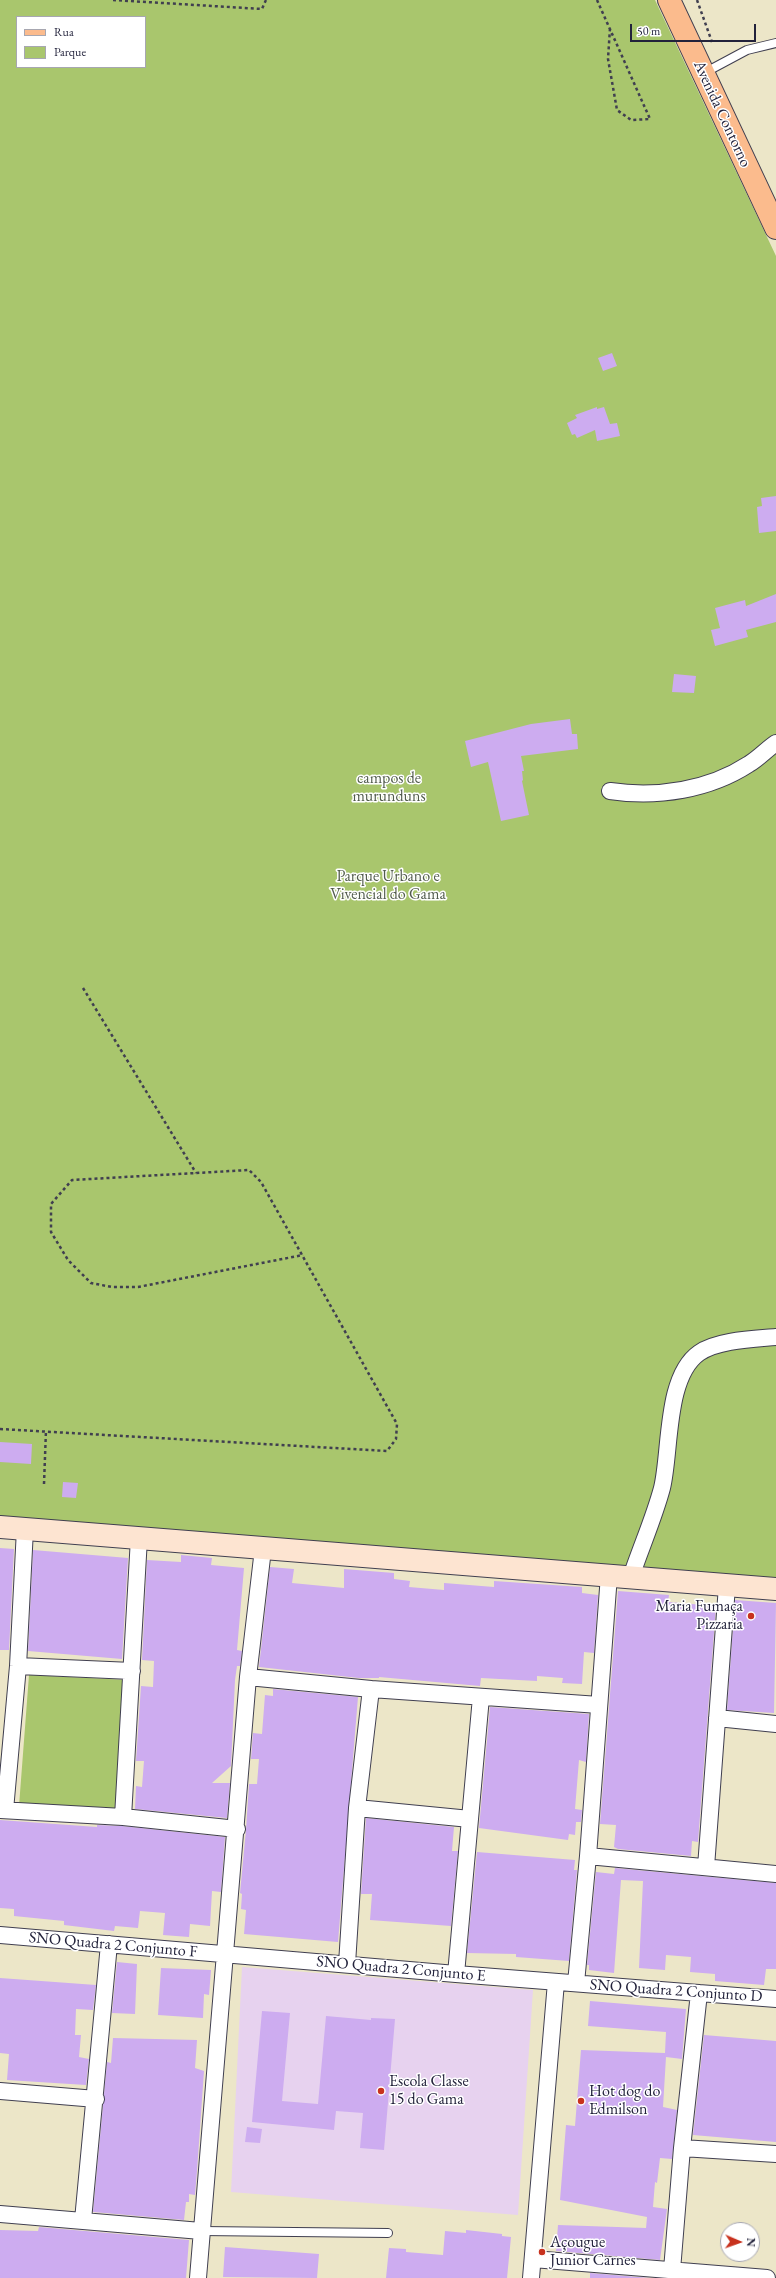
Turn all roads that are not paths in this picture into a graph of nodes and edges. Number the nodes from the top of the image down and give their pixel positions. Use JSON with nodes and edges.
{"nodes":[{"id":1,"x":668,"y":0,"type":"edge"},
{"id":2,"x":776,"y":43,"type":"edge"},
{"id":3,"x":703,"y":73,"type":"junction"},
{"id":4,"x":776,"y":228,"type":"edge"},
{"id":5,"x":776,"y":743,"type":"edge"},
{"id":6,"x":610,"y":791,"type":"dead end"},
{"id":7,"x":776,"y":1337,"type":"edge"},
{"id":8,"x":0,"y":1527,"type":"edge"},
{"id":9,"x":25,"y":1529,"type":"junction"},
{"id":10,"x":139,"y":1538,"type":"junction"},
{"id":11,"x":263,"y":1550,"type":"junction"},
{"id":12,"x":609,"y":1575,"type":"junction"},
{"id":13,"x":631,"y":1577,"type":"junction"},
{"id":14,"x":727,"y":1586,"type":"junction"},
{"id":15,"x":776,"y":1590,"type":"edge"},
{"id":16,"x":18,"y":1666,"type":"junction"},
{"id":17,"x":132,"y":1671,"type":"junction"},
{"id":18,"x":248,"y":1677,"type":"junction"},
{"id":19,"x":371,"y":1689,"type":"junction"},
{"id":20,"x":481,"y":1697,"type":"junction"},
{"id":21,"x":599,"y":1705,"type":"junction"},
{"id":22,"x":717,"y":1718,"type":"junction"},
{"id":23,"x":776,"y":1724,"type":"edge"},
{"id":24,"x":357,"y":1808,"type":"junction"},
{"id":25,"x":2,"y":1810,"type":"edge"},
{"id":26,"x":123,"y":1817,"type":"junction"},
{"id":27,"x":470,"y":1819,"type":"junction"},
{"id":28,"x":237,"y":1829,"type":"junction"},
{"id":29,"x":588,"y":1856,"type":"junction"},
{"id":30,"x":706,"y":1868,"type":"junction"},
{"id":31,"x":776,"y":1874,"type":"edge"},
{"id":32,"x":0,"y":1935,"type":"edge"},
{"id":33,"x":109,"y":1944,"type":"junction"},
{"id":34,"x":226,"y":1955,"type":"junction"},
{"id":35,"x":347,"y":1964,"type":"junction"},
{"id":36,"x":456,"y":1974,"type":"junction"},
{"id":37,"x":556,"y":1982,"type":"junction"},
{"id":38,"x":576,"y":1984,"type":"junction"},
{"id":39,"x":699,"y":1993,"type":"junction"},
{"id":40,"x":776,"y":1998,"type":"edge"},
{"id":41,"x":0,"y":2091,"type":"edge"},
{"id":42,"x":96,"y":2099,"type":"junction"},
{"id":43,"x":682,"y":2148,"type":"junction"},
{"id":44,"x":776,"y":2154,"type":"edge"},
{"id":45,"x":0,"y":2214,"type":"edge"},
{"id":46,"x":83,"y":2220,"type":"junction"},
{"id":47,"x":201,"y":2231,"type":"junction"},
{"id":48,"x":388,"y":2233,"type":"dead end"},
{"id":49,"x":533,"y":2259,"type":"junction"},
{"id":50,"x":672,"y":2270,"type":"junction"},
{"id":51,"x":198,"y":2278,"type":"edge"},
{"id":52,"x":531,"y":2278,"type":"edge"},
{"id":53,"x":767,"y":2278,"type":"edge"}],
"edges":[{"from":1,"to":3,"type":"main road","name":"Avenida Contorno"},
{"from":2,"to":3,"type":"lane"},
{"from":3,"to":4,"type":"main road","name":"Avenida Contorno"},
{"from":5,"to":6,"type":"street"},
{"from":7,"to":13,"type":"street"},
{"from":8,"to":9,"type":"street"},
{"from":9,"to":10,"type":"street"},
{"from":9,"to":16,"type":"street"},
{"from":10,"to":11,"type":"street"},
{"from":10,"to":17,"type":"street"},
{"from":11,"to":12,"type":"street"},
{"from":11,"to":18,"type":"street"},
{"from":12,"to":13,"type":"street"},
{"from":12,"to":21,"type":"street"},
{"from":13,"to":14,"type":"street"},
{"from":14,"to":15,"type":"street"},
{"from":14,"to":22,"type":"street"},
{"from":16,"to":17,"type":"street"},
{"from":16,"to":25,"type":"street"},
{"from":17,"to":26,"type":"street"},
{"from":18,"to":19,"type":"street"},
{"from":18,"to":28,"type":"street"},
{"from":19,"to":20,"type":"street"},
{"from":19,"to":24,"type":"street"},
{"from":20,"to":21,"type":"street"},
{"from":20,"to":27,"type":"street"},
{"from":21,"to":29,"type":"street"},
{"from":22,"to":23,"type":"street"},
{"from":22,"to":30,"type":"street"},
{"from":24,"to":27,"type":"street"},
{"from":24,"to":35,"type":"street"},
{"from":25,"to":26,"type":"street"},
{"from":26,"to":28,"type":"street"},
{"from":27,"to":36,"type":"street"},
{"from":28,"to":34,"type":"street"},
{"from":29,"to":30,"type":"street"},
{"from":29,"to":38,"type":"street"},
{"from":30,"to":31,"type":"street"},
{"from":32,"to":33,"type":"street","name":"SNO Quadra 2 Conjunto F"},
{"from":33,"to":34,"type":"street","name":"SNO Quadra 2 Conjunto F"},
{"from":33,"to":42,"type":"street"},
{"from":34,"to":35,"type":"street","name":"SNO Quadra 2 Conjunto E"},
{"from":34,"to":47,"type":"street"},
{"from":35,"to":36,"type":"street","name":"SNO Quadra 2 Conjunto E"},
{"from":36,"to":37,"type":"street","name":"SNO Quadra 2 Conjunto E"},
{"from":37,"to":38,"type":"street","name":"SNO Quadra 2 Conjunto E"},
{"from":37,"to":49,"type":"street"},
{"from":38,"to":39,"type":"street","name":"SNO Quadra 2 Conjunto D"},
{"from":39,"to":40,"type":"street","name":"SNO Quadra 2 Conjunto D"},
{"from":39,"to":43,"type":"street"},
{"from":41,"to":42,"type":"street"},
{"from":42,"to":46,"type":"street"},
{"from":43,"to":44,"type":"street"},
{"from":43,"to":50,"type":"street"},
{"from":45,"to":46,"type":"street"},
{"from":46,"to":47,"type":"street"},
{"from":47,"to":48,"type":"lane"},
{"from":47,"to":51,"type":"street"},
{"from":49,"to":50,"type":"street"},
{"from":49,"to":52,"type":"street"},
{"from":50,"to":53,"type":"street"}]}
